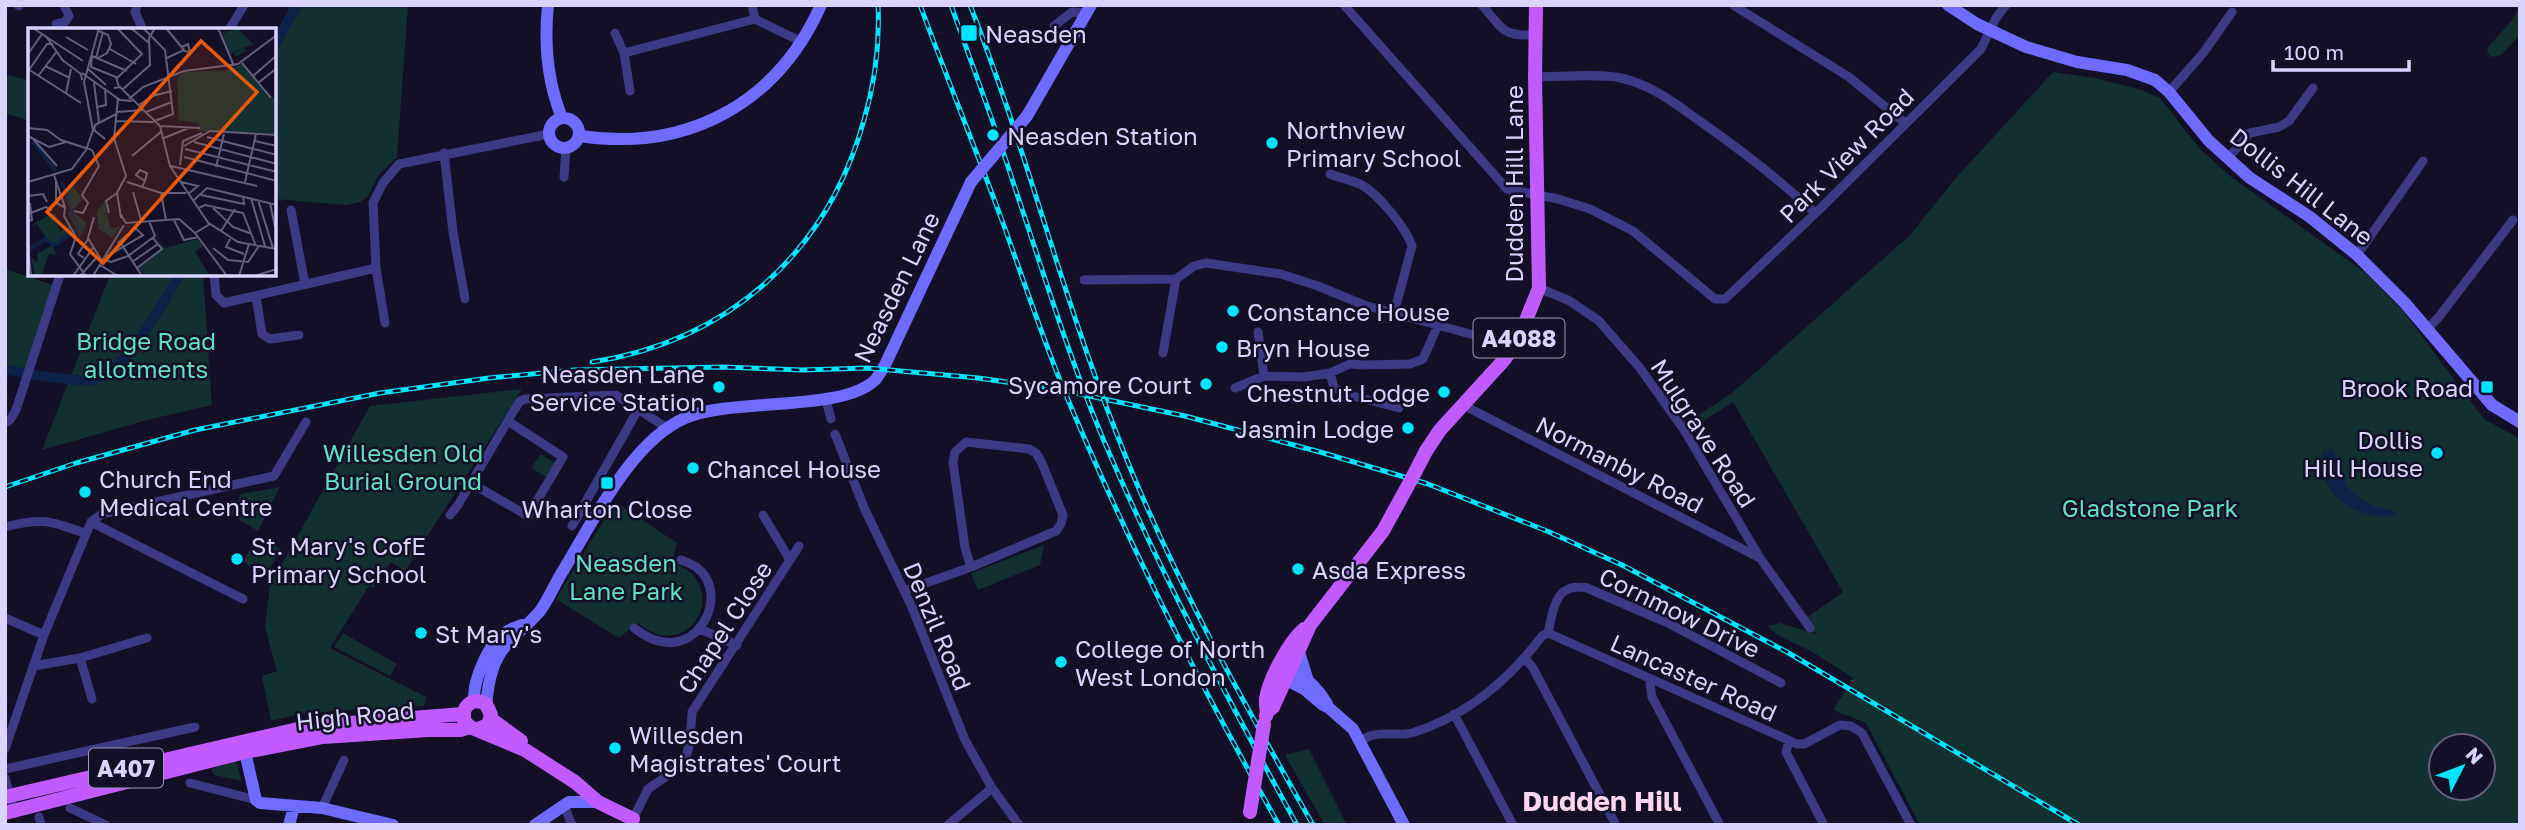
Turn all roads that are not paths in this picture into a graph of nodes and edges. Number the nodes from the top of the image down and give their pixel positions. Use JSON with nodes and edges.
{"nodes":[{"id":1,"x":64,"y":5,"type":"edge"},
{"id":2,"x":137,"y":5,"type":"edge"},
{"id":3,"x":244,"y":5,"type":"edge"},
{"id":4,"x":548,"y":5,"type":"edge"},
{"id":5,"x":751,"y":5,"type":"edge"},
{"id":6,"x":821,"y":5,"type":"edge"},
{"id":7,"x":1344,"y":5,"type":"edge"},
{"id":8,"x":1482,"y":5,"type":"edge"},
{"id":9,"x":1536,"y":5,"type":"edge"},
{"id":10,"x":1733,"y":5,"type":"edge"},
{"id":11,"x":1948,"y":5,"type":"edge"},
{"id":12,"x":2006,"y":5,"type":"edge"},
{"id":13,"x":1088,"y":9,"type":"edge"},
{"id":14,"x":2232,"y":12,"type":"dead end"},
{"id":15,"x":755,"y":19,"type":"junction"},
{"id":16,"x":56,"y":24,"type":"dead end"},
{"id":17,"x":1054,"y":26,"type":"dead end"},
{"id":18,"x":142,"y":28,"type":"edge"},
{"id":19,"x":230,"y":28,"type":"edge"},
{"id":20,"x":1991,"y":30,"type":"junction"},
{"id":21,"x":615,"y":33,"type":"dead end"},
{"id":22,"x":1536,"y":34,"type":"junction"},
{"id":23,"x":802,"y":42,"type":"junction"},
{"id":24,"x":624,"y":54,"type":"junction"},
{"id":25,"x":1535,"y":77,"type":"junction"},
{"id":26,"x":2314,"y":88,"type":"dead end"},
{"id":27,"x":630,"y":92,"type":"dead end"},
{"id":28,"x":2168,"y":92,"type":"junction"},
{"id":29,"x":562,"y":118,"type":"junction"},
{"id":30,"x":1905,"y":123,"type":"junction"},
{"id":31,"x":549,"y":134,"type":"junction"},
{"id":32,"x":580,"y":136,"type":"junction"},
{"id":33,"x":565,"y":149,"type":"junction"},
{"id":34,"x":444,"y":153,"type":"junction"},
{"id":35,"x":2228,"y":158,"type":"junction"},
{"id":36,"x":2423,"y":161,"type":"dead end"},
{"id":37,"x":1330,"y":174,"type":"dead end"},
{"id":38,"x":564,"y":177,"type":"dead end"},
{"id":39,"x":1538,"y":195,"type":"junction"},
{"id":40,"x":291,"y":210,"type":"dead end"},
{"id":41,"x":1815,"y":213,"type":"junction"},
{"id":42,"x":2513,"y":219,"type":"dead end"},
{"id":43,"x":2357,"y":255,"type":"junction"},
{"id":44,"x":376,"y":268,"type":"junction"},
{"id":45,"x":60,"y":276,"type":"edge"},
{"id":46,"x":214,"y":276,"type":"edge"},
{"id":47,"x":1176,"y":279,"type":"junction"},
{"id":48,"x":1084,"y":280,"type":"dead end"},
{"id":49,"x":305,"y":284,"type":"junction"},
{"id":50,"x":1539,"y":288,"type":"junction"},
{"id":51,"x":256,"y":296,"type":"junction"},
{"id":52,"x":465,"y":299,"type":"dead end"},
{"id":53,"x":1394,"y":313,"type":"junction"},
{"id":54,"x":385,"y":323,"type":"dead end"},
{"id":55,"x":1438,"y":325,"type":"junction"},
{"id":56,"x":2427,"y":329,"type":"junction"},
{"id":57,"x":1258,"y":332,"type":"dead end"},
{"id":58,"x":299,"y":335,"type":"dead end"},
{"id":59,"x":1514,"y":346,"type":"junction"},
{"id":60,"x":1163,"y":353,"type":"dead end"},
{"id":61,"x":1330,"y":373,"type":"junction"},
{"id":62,"x":1264,"y":376,"type":"junction"},
{"id":63,"x":1235,"y":388,"type":"dead end"},
{"id":64,"x":825,"y":400,"type":"junction"},
{"id":65,"x":1463,"y":405,"type":"junction"},
{"id":66,"x":639,"y":408,"type":"junction"},
{"id":67,"x":1399,"y":408,"type":"dead end"},
{"id":68,"x":831,"y":419,"type":"dead end"},
{"id":69,"x":508,"y":421,"type":"junction"},
{"id":70,"x":306,"y":422,"type":"dead end"},
{"id":71,"x":2520,"y":422,"type":"edge"},
{"id":72,"x":5,"y":423,"type":"edge"},
{"id":73,"x":667,"y":428,"type":"junction"},
{"id":74,"x":835,"y":435,"type":"dead end"},
{"id":75,"x":471,"y":483,"type":"junction"},
{"id":76,"x":450,"y":515,"type":"dead end"},
{"id":77,"x":763,"y":515,"type":"dead end"},
{"id":78,"x":91,"y":522,"type":"junction"},
{"id":79,"x":572,"y":526,"type":"dead end"},
{"id":80,"x":5,"y":527,"type":"edge"},
{"id":81,"x":84,"y":533,"type":"junction"},
{"id":82,"x":799,"y":546,"type":"dead end"},
{"id":83,"x":1760,"y":558,"type":"junction"},
{"id":84,"x":681,"y":560,"type":"dead end"},
{"id":85,"x":790,"y":560,"type":"junction"},
{"id":86,"x":971,"y":567,"type":"junction"},
{"id":87,"x":904,"y":591,"type":"junction"},
{"id":88,"x":243,"y":599,"type":"dead end"},
{"id":89,"x":5,"y":618,"type":"edge"},
{"id":90,"x":1310,"y":625,"type":"junction"},
{"id":91,"x":634,"y":628,"type":"dead end"},
{"id":92,"x":1810,"y":628,"type":"dead end"},
{"id":93,"x":700,"y":629,"type":"junction"},
{"id":94,"x":1548,"y":633,"type":"junction"},
{"id":95,"x":44,"y":635,"type":"junction"},
{"id":96,"x":147,"y":638,"type":"dead end"},
{"id":97,"x":737,"y":645,"type":"junction"},
{"id":98,"x":1298,"y":652,"type":"junction"},
{"id":99,"x":80,"y":658,"type":"junction"},
{"id":100,"x":1525,"y":658,"type":"junction"},
{"id":101,"x":33,"y":666,"type":"junction"},
{"id":102,"x":1284,"y":674,"type":"junction"},
{"id":103,"x":1652,"y":679,"type":"junction"},
{"id":104,"x":1308,"y":681,"type":"junction"},
{"id":105,"x":1781,"y":683,"type":"dead end"},
{"id":106,"x":1309,"y":695,"type":"junction"},
{"id":107,"x":92,"y":699,"type":"dead end"},
{"id":108,"x":484,"y":708,"type":"junction"},
{"id":109,"x":1329,"y":708,"type":"junction"},
{"id":110,"x":1269,"y":712,"type":"junction"},
{"id":111,"x":1454,"y":714,"type":"junction"},
{"id":112,"x":470,"y":723,"type":"junction"},
{"id":113,"x":195,"y":727,"type":"dead end"},
{"id":114,"x":7,"y":735,"type":"edge"},
{"id":115,"x":1359,"y":741,"type":"junction"},
{"id":116,"x":1789,"y":741,"type":"junction"},
{"id":117,"x":244,"y":747,"type":"junction"},
{"id":118,"x":5,"y":749,"type":"edge"},
{"id":119,"x":344,"y":760,"type":"dead end"},
{"id":120,"x":5,"y":769,"type":"edge"},
{"id":121,"x":5,"y":778,"type":"edge"},
{"id":122,"x":190,"y":783,"type":"dead end"},
{"id":123,"x":584,"y":786,"type":"junction"},
{"id":124,"x":992,"y":788,"type":"junction"},
{"id":125,"x":256,"y":800,"type":"junction"},
{"id":126,"x":598,"y":802,"type":"junction"},
{"id":127,"x":9,"y":804,"type":"edge"},
{"id":128,"x":567,"y":804,"type":"junction"},
{"id":129,"x":293,"y":807,"type":"junction"},
{"id":130,"x":70,"y":808,"type":"dead end"},
{"id":131,"x":322,"y":808,"type":"junction"},
{"id":132,"x":1249,"y":818,"type":"edge"},
{"id":133,"x":635,"y":822,"type":"edge"},
{"id":134,"x":106,"y":825,"type":"edge"},
{"id":135,"x":289,"y":825,"type":"edge"},
{"id":136,"x":393,"y":825,"type":"edge"},
{"id":137,"x":535,"y":825,"type":"edge"},
{"id":138,"x":572,"y":825,"type":"edge"},
{"id":139,"x":948,"y":825,"type":"edge"},
{"id":140,"x":1019,"y":825,"type":"edge"},
{"id":141,"x":1404,"y":825,"type":"edge"},
{"id":142,"x":1513,"y":825,"type":"edge"},
{"id":143,"x":1616,"y":825,"type":"edge"},
{"id":144,"x":1720,"y":825,"type":"edge"},
{"id":145,"x":1824,"y":825,"type":"edge"},
{"id":146,"x":1911,"y":825,"type":"edge"}],
"edges":[{"from":1,"to":16,"type":"street"},
{"from":2,"to":18,"type":"street"},
{"from":3,"to":19,"type":"street"},
{"from":4,"to":29,"type":"main road"},
{"from":5,"to":15,"type":"street"},
{"from":6,"to":23,"type":"main road"},
{"from":7,"to":39,"type":"street"},
{"from":8,"to":22,"type":"street"},
{"from":9,"to":22,"type":"main road","name":"Dudden Hill Lane","number":"A4088"},
{"from":10,"to":30,"type":"street"},
{"from":11,"to":20,"type":"main road","name":"Dollis Hill Lane"},
{"from":12,"to":20,"type":"street","name":"Park View Road"},
{"from":13,"to":17,"type":"street"},
{"from":13,"to":64,"type":"main road","name":"Neasden Lane","bridge":true},
{"from":14,"to":28,"type":"street"},
{"from":15,"to":23,"type":"street"},
{"from":15,"to":24,"type":"street"},
{"from":20,"to":28,"type":"main road","name":"Dollis Hill Lane"},
{"from":20,"to":30,"type":"street","name":"Park View Road"},
{"from":21,"to":24,"type":"street"},
{"from":22,"to":25,"type":"main road","name":"Dudden Hill Lane","number":"A4088"},
{"from":23,"to":32,"type":"main road"},
{"from":24,"to":27,"type":"street"},
{"from":25,"to":39,"type":"main road","name":"Dudden Hill Lane","number":"A4088"},
{"from":25,"to":41,"type":"street"},
{"from":26,"to":35,"type":"street"},
{"from":28,"to":35,"type":"main road","name":"Dollis Hill Lane"},
{"from":29,"to":31,"type":"main road"},
{"from":29,"to":32,"type":"main road"},
{"from":30,"to":41,"type":"street","name":"Park View Road"},
{"from":31,"to":33,"type":"main road"},
{"from":31,"to":34,"type":"street"},
{"from":32,"to":33,"type":"main road"},
{"from":33,"to":38,"type":"street"},
{"from":34,"to":44,"type":"street"},
{"from":34,"to":52,"type":"street"},
{"from":35,"to":43,"type":"main road","name":"Dollis Hill Lane"},
{"from":36,"to":43,"type":"street"},
{"from":37,"to":53,"type":"street"},
{"from":39,"to":41,"type":"street","name":"Park View Road"},
{"from":39,"to":50,"type":"main road","name":"Dudden Hill Lane","number":"A4088"},
{"from":40,"to":49,"type":"street"},
{"from":42,"to":56,"type":"street"},
{"from":43,"to":56,"type":"main road","name":"Dollis Hill Lane"},
{"from":44,"to":49,"type":"street"},
{"from":44,"to":54,"type":"street"},
{"from":45,"to":72,"type":"street"},
{"from":46,"to":51,"type":"street"},
{"from":47,"to":48,"type":"street"},
{"from":47,"to":53,"type":"street"},
{"from":47,"to":60,"type":"street"},
{"from":49,"to":51,"type":"street"},
{"from":50,"to":59,"type":"main road","name":"Dudden Hill Lane","number":"A4088"},
{"from":50,"to":83,"type":"street","name":"Mulgrave Road"},
{"from":51,"to":58,"type":"street"},
{"from":53,"to":55,"type":"street"},
{"from":55,"to":59,"type":"street"},
{"from":55,"to":61,"type":"street"},
{"from":56,"to":71,"type":"main road","name":"Dollis Hill Lane"},
{"from":57,"to":62,"type":"street"},
{"from":59,"to":65,"type":"main road","name":"Dudden Hill Lane","number":"A4088"},
{"from":61,"to":62,"type":"street"},
{"from":61,"to":67,"type":"street"},
{"from":62,"to":63,"type":"street"},
{"from":64,"to":68,"type":"street"},
{"from":64,"to":73,"type":"main road","name":"Neasden Lane"},
{"from":65,"to":83,"type":"street","name":"Normanby Road"},
{"from":65,"to":90,"type":"main road","name":"Dudden Hill Lane","number":"A4088","bridge":true},
{"from":66,"to":69,"type":"street"},
{"from":66,"to":73,"type":"street"},
{"from":66,"to":79,"type":"street"},
{"from":69,"to":75,"type":"street"},
{"from":69,"to":75,"type":"street"},
{"from":70,"to":78,"type":"street"},
{"from":73,"to":108,"type":"main road","name":"Neasden Lane"},
{"from":74,"to":87,"type":"street","name":"Denzil Road"},
{"from":75,"to":76,"type":"street"},
{"from":77,"to":85,"type":"street","name":"Chapel Close"},
{"from":78,"to":81,"type":"street"},
{"from":78,"to":88,"type":"street"},
{"from":80,"to":81,"type":"street"},
{"from":81,"to":95,"type":"street"},
{"from":82,"to":85,"type":"street","name":"Chapel Close"},
{"from":83,"to":92,"type":"street","name":"Mulgrave Road"},
{"from":84,"to":93,"type":"street"},
{"from":85,"to":97,"type":"street","name":"Chapel Close"},
{"from":86,"to":86,"type":"street"},
{"from":86,"to":87,"type":"street"},
{"from":87,"to":124,"type":"street","name":"Denzil Road"},
{"from":89,"to":95,"type":"street"},
{"from":90,"to":98,"type":"main road","name":"Dudden Hill Lane","number":"A4088"},
{"from":90,"to":102,"type":"main road","name":"Dudden Hill Lane","number":"A4088"},
{"from":91,"to":93,"type":"street"},
{"from":93,"to":97,"type":"street"},
{"from":94,"to":100,"type":"street"},
{"from":94,"to":103,"type":"street","name":"Lancaster Road"},
{"from":94,"to":105,"type":"street","name":"Cornmow Drive"},
{"from":95,"to":101,"type":"street"},
{"from":96,"to":99,"type":"street"},
{"from":97,"to":133,"type":"street","name":"Chapel Close"},
{"from":98,"to":102,"type":"main road","name":"Dudden Hill Lane","number":"A4088"},
{"from":98,"to":104,"type":"main road"},
{"from":99,"to":101,"type":"street"},
{"from":99,"to":107,"type":"street"},
{"from":100,"to":111,"type":"street"},
{"from":100,"to":143,"type":"street"},
{"from":101,"to":114,"type":"street"},
{"from":102,"to":104,"type":"main road"},
{"from":102,"to":106,"type":"main road"},
{"from":102,"to":110,"type":"main road","name":"Dudden Hill Lane","number":"A4088"},
{"from":103,"to":116,"type":"street","name":"Lancaster Road"},
{"from":103,"to":144,"type":"street"},
{"from":104,"to":109,"type":"main road"},
{"from":106,"to":109,"type":"main road"},
{"from":106,"to":110,"type":"main road"},
{"from":108,"to":112,"type":"main road"},
{"from":108,"to":112,"type":"main road"},
{"from":108,"to":123,"type":"main road","name":"High Road","number":"A407"},
{"from":109,"to":115,"type":"main road"},
{"from":110,"to":132,"type":"main road","name":"Dudden Hill Lane","number":"A4088","bridge":true},
{"from":111,"to":115,"type":"street"},
{"from":111,"to":142,"type":"street"},
{"from":112,"to":117,"type":"main road","name":"High Road","number":"A407"},
{"from":112,"to":123,"type":"main road","name":"High Road","number":"A407"},
{"from":113,"to":120,"type":"street"},
{"from":114,"to":118,"type":"street"},
{"from":115,"to":141,"type":"main road"},
{"from":116,"to":145,"type":"street"},
{"from":116,"to":146,"type":"street","name":"Lancaster Road"},
{"from":117,"to":125,"type":"main road"},
{"from":117,"to":127,"type":"main road","number":"A407"},
{"from":119,"to":131,"type":"street"},
{"from":121,"to":127,"type":"street"},
{"from":122,"to":125,"type":"street"},
{"from":123,"to":126,"type":"main road","name":"High Road","number":"A407"},
{"from":123,"to":128,"type":"main road"},
{"from":123,"to":133,"type":"main road","name":"High Road","number":"A407"},
{"from":124,"to":139,"type":"street"},
{"from":124,"to":140,"type":"street","name":"Denzil Road"},
{"from":125,"to":129,"type":"main road"},
{"from":126,"to":128,"type":"main road"},
{"from":126,"to":133,"type":"main road","name":"High Road","number":"A407"},
{"from":128,"to":137,"type":"main road"},
{"from":128,"to":138,"type":"street"},
{"from":129,"to":131,"type":"main road"},
{"from":129,"to":135,"type":"main road"},
{"from":130,"to":134,"type":"street"},
{"from":131,"to":136,"type":"main road"}]}
